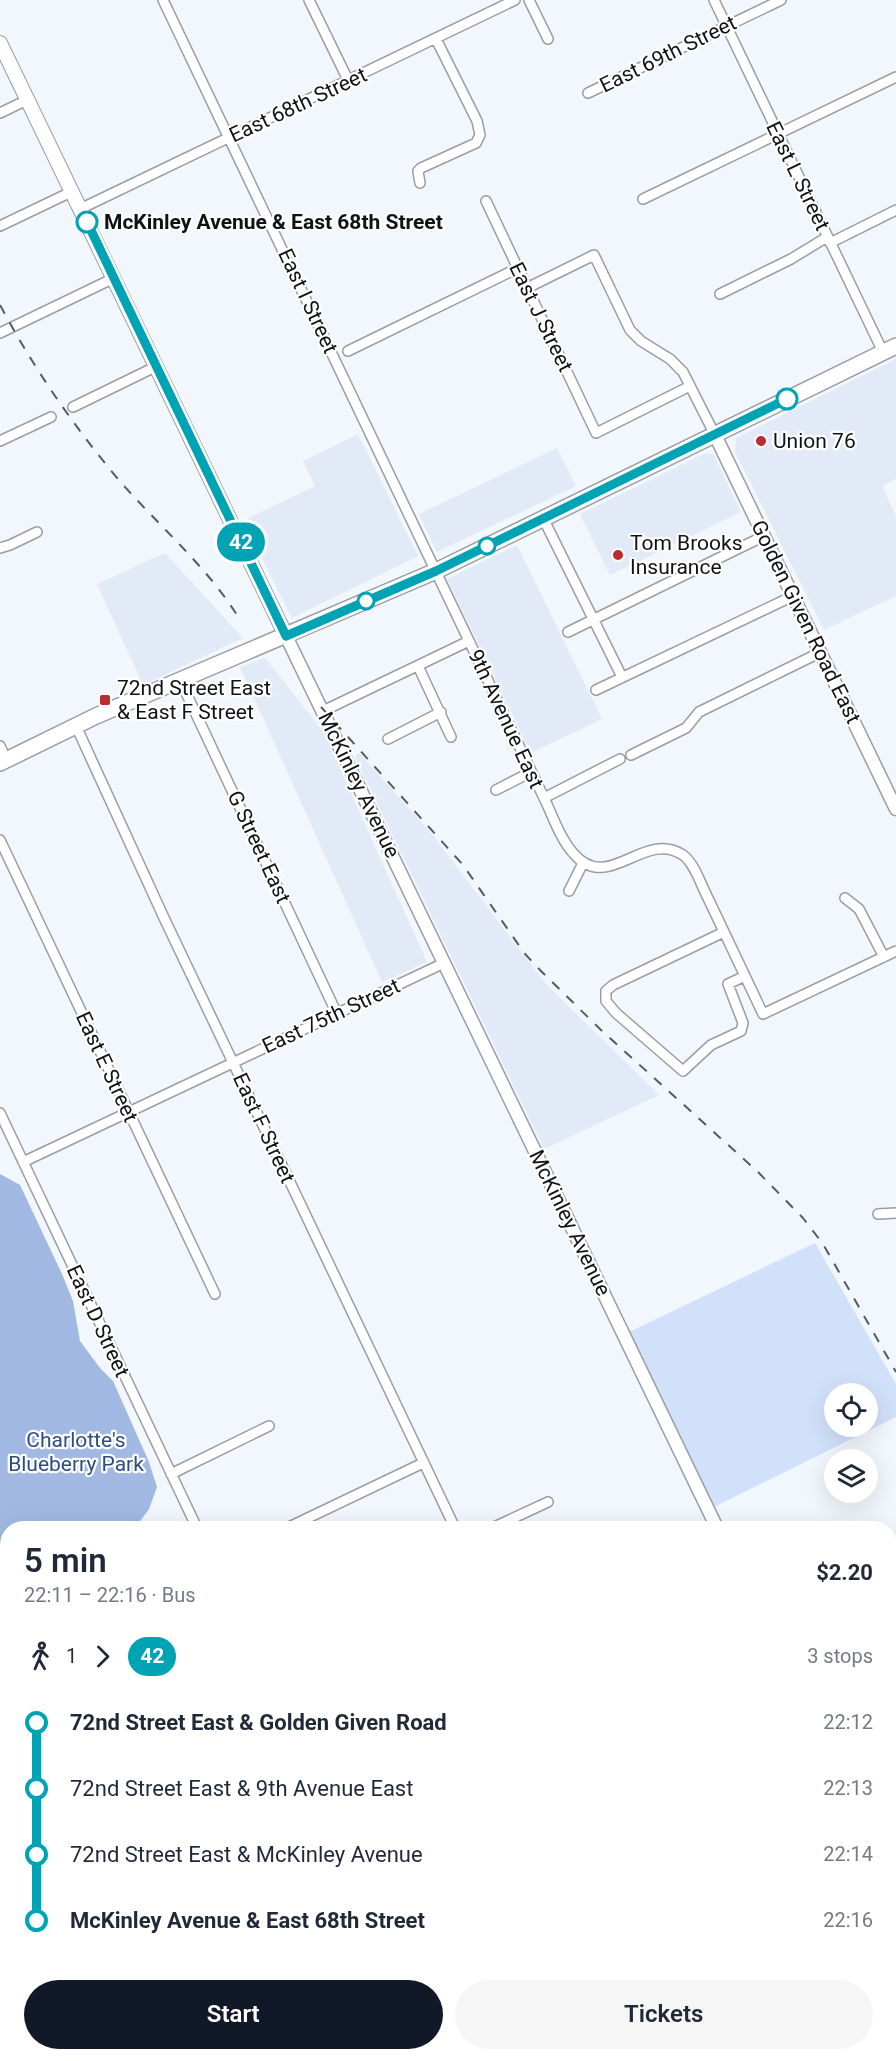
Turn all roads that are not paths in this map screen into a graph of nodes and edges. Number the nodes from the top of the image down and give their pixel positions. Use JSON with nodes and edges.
{"nodes":[{"id":1,"x":164,"y":0,"type":"edge"},
{"id":2,"x":309,"y":0,"type":"edge"},
{"id":3,"x":515,"y":0,"type":"edge"},
{"id":4,"x":529,"y":0,"type":"edge"},
{"id":5,"x":714,"y":0,"type":"edge"},
{"id":6,"x":781,"y":0,"type":"edge"},
{"id":7,"x":727,"y":27,"type":"junction"},
{"id":8,"x":436,"y":39,"type":"junction"},
{"id":9,"x":548,"y":39,"type":"dead end"},
{"id":10,"x":0,"y":43,"type":"edge"},
{"id":11,"x":896,"y":77,"type":"edge"},
{"id":12,"x":349,"y":81,"type":"junction"},
{"id":13,"x":588,"y":93,"type":"dead end"},
{"id":14,"x":27,"y":100,"type":"junction"},
{"id":15,"x":0,"y":112,"type":"edge"},
{"id":16,"x":778,"y":135,"type":"junction"},
{"id":17,"x":229,"y":138,"type":"junction"},
{"id":18,"x":420,"y":183,"type":"dead end"},
{"id":19,"x":72,"y":192,"type":"junction"},
{"id":20,"x":643,"y":199,"type":"dead end"},
{"id":21,"x":486,"y":201,"type":"dead end"},
{"id":22,"x":80,"y":209,"type":"junction"},
{"id":23,"x":896,"y":210,"type":"edge"},
{"id":24,"x":0,"y":226,"type":"edge"},
{"id":25,"x":829,"y":240,"type":"junction"},
{"id":26,"x":518,"y":268,"type":"junction"},
{"id":27,"x":114,"y":278,"type":"junction"},
{"id":28,"x":527,"y":288,"type":"junction"},
{"id":29,"x":720,"y":294,"type":"dead end"},
{"id":30,"x":0,"y":333,"type":"edge"},
{"id":31,"x":889,"y":349,"type":"edge"},
{"id":32,"x":348,"y":351,"type":"dead end"},
{"id":33,"x":157,"y":366,"type":"junction"},
{"id":34,"x":690,"y":386,"type":"junction"},
{"id":35,"x":73,"y":407,"type":"dead end"},
{"id":36,"x":51,"y":417,"type":"dead end"},
{"id":37,"x":715,"y":435,"type":"junction"},
{"id":38,"x":0,"y":441,"type":"edge"},
{"id":39,"x":543,"y":518,"type":"junction"},
{"id":40,"x":37,"y":532,"type":"dead end"},
{"id":41,"x":764,"y":536,"type":"junction"},
{"id":42,"x":0,"y":548,"type":"edge"},
{"id":43,"x":436,"y":571,"type":"junction"},
{"id":44,"x":793,"y":596,"type":"junction"},
{"id":45,"x":593,"y":619,"type":"junction"},
{"id":46,"x":568,"y":632,"type":"dead end"},
{"id":47,"x":286,"y":636,"type":"junction"},
{"id":48,"x":469,"y":641,"type":"junction"},
{"id":49,"x":821,"y":652,"type":"junction"},
{"id":50,"x":418,"y":666,"type":"junction"},
{"id":51,"x":622,"y":677,"type":"junction"},
{"id":52,"x":180,"y":680,"type":"junction"},
{"id":53,"x":596,"y":690,"type":"dead end"},
{"id":54,"x":323,"y":711,"type":"junction"},
{"id":55,"x":441,"y":712,"type":"junction"},
{"id":56,"x":76,"y":726,"type":"junction"},
{"id":57,"x":451,"y":737,"type":"dead end"},
{"id":58,"x":388,"y":739,"type":"dead end"},
{"id":59,"x":631,"y":755,"type":"dead end"},
{"id":60,"x":2,"y":756,"type":"edge"},
{"id":61,"x":620,"y":759,"type":"dead end"},
{"id":62,"x":531,"y":772,"type":"junction"},
{"id":63,"x":496,"y":790,"type":"dead end"},
{"id":64,"x":544,"y":798,"type":"junction"},
{"id":65,"x":896,"y":809,"type":"edge"},
{"id":66,"x":0,"y":840,"type":"edge"},
{"id":67,"x":583,"y":863,"type":"junction"},
{"id":68,"x":569,"y":891,"type":"dead end"},
{"id":69,"x":845,"y":898,"type":"dead end"},
{"id":70,"x":724,"y":932,"type":"junction"},
{"id":71,"x":896,"y":951,"type":"edge"},
{"id":72,"x":884,"y":957,"type":"junction"},
{"id":73,"x":444,"y":963,"type":"junction"},
{"id":74,"x":745,"y":976,"type":"junction"},
{"id":75,"x":337,"y":1014,"type":"junction"},
{"id":76,"x":232,"y":1063,"type":"junction"},
{"id":77,"x":128,"y":1112,"type":"junction"},
{"id":78,"x":0,"y":1113,"type":"edge"},
{"id":79,"x":23,"y":1162,"type":"junction"},
{"id":80,"x":896,"y":1213,"type":"edge"},
{"id":81,"x":878,"y":1214,"type":"dead end"},
{"id":82,"x":215,"y":1294,"type":"dead end"},
{"id":83,"x":269,"y":1426,"type":"dead end"},
{"id":84,"x":423,"y":1463,"type":"junction"},
{"id":85,"x":171,"y":1473,"type":"junction"},
{"id":86,"x":548,"y":1502,"type":"dead end"},
{"id":87,"x":194,"y":1521,"type":"edge"},
{"id":88,"x":302,"y":1521,"type":"edge"},
{"id":89,"x":452,"y":1521,"type":"edge"},
{"id":90,"x":507,"y":1521,"type":"edge"},
{"id":91,"x":714,"y":1521,"type":"edge"}],
"edges":[{"from":1,"to":17,"type":"street","name":"East I Street"},
{"from":2,"to":12,"type":"street"},
{"from":3,"to":8,"type":"street","name":"East 68th Street"},
{"from":4,"to":9,"type":"street"},
{"from":5,"to":7,"type":"street","name":"East L Street"},
{"from":6,"to":7,"type":"street","name":"East 69th Street"},
{"from":7,"to":13,"type":"street","name":"East 69th Street"},
{"from":7,"to":16,"type":"street","name":"East L Street"},
{"from":8,"to":12,"type":"street","name":"East 68th Street"},
{"from":8,"to":18,"type":"street"},
{"from":10,"to":14,"type":"main road","name":"McKinley Avenue"},
{"from":11,"to":16,"type":"street"},
{"from":12,"to":17,"type":"street","name":"East 68th Street"},
{"from":14,"to":15,"type":"street"},
{"from":14,"to":19,"type":"main road","name":"McKinley Avenue"},
{"from":16,"to":20,"type":"street"},
{"from":16,"to":25,"type":"street","name":"East L Street"},
{"from":17,"to":22,"type":"street","name":"East 68th Street"},
{"from":17,"to":43,"type":"street","name":"East I Street"},
{"from":19,"to":22,"type":"main road","name":"McKinley Avenue"},
{"from":19,"to":24,"type":"street"},
{"from":21,"to":26,"type":"street","name":"East J Street"},
{"from":22,"to":27,"type":"main road","name":"McKinley Avenue"},
{"from":23,"to":25,"type":"street"},
{"from":25,"to":29,"type":"street"},
{"from":25,"to":31,"type":"street","name":"East L Street"},
{"from":26,"to":28,"type":"street","name":"East J Street"},
{"from":26,"to":32,"type":"street"},
{"from":27,"to":30,"type":"street"},
{"from":27,"to":33,"type":"main road","name":"McKinley Avenue"},
{"from":28,"to":34,"type":"street"},
{"from":28,"to":34,"type":"street","name":"East J Street"},
{"from":31,"to":37,"type":"main road"},
{"from":33,"to":35,"type":"street"},
{"from":33,"to":47,"type":"main road","name":"McKinley Avenue"},
{"from":34,"to":37,"type":"street"},
{"from":36,"to":38,"type":"street"},
{"from":37,"to":39,"type":"main road"},
{"from":37,"to":41,"type":"street","name":"Golden Given Road East"},
{"from":39,"to":43,"type":"main road"},
{"from":39,"to":45,"type":"street"},
{"from":40,"to":42,"type":"street"},
{"from":41,"to":44,"type":"street","name":"Golden Given Road East"},
{"from":41,"to":45,"type":"street"},
{"from":43,"to":47,"type":"main road"},
{"from":43,"to":48,"type":"street","name":"9th Avenue East"},
{"from":44,"to":49,"type":"street","name":"Golden Given Road East"},
{"from":44,"to":51,"type":"street"},
{"from":45,"to":46,"type":"street"},
{"from":45,"to":51,"type":"street"},
{"from":47,"to":52,"type":"main road"},
{"from":47,"to":54,"type":"street","name":"McKinley Avenue"},
{"from":48,"to":50,"type":"street"},
{"from":48,"to":62,"type":"street","name":"9th Avenue East"},
{"from":49,"to":59,"type":"street"},
{"from":49,"to":65,"type":"street","name":"Golden Given Road East"},
{"from":50,"to":54,"type":"street"},
{"from":50,"to":55,"type":"street"},
{"from":51,"to":53,"type":"street"},
{"from":52,"to":56,"type":"main road"},
{"from":52,"to":75,"type":"street","name":"G Street East"},
{"from":54,"to":73,"type":"street","name":"McKinley Avenue"},
{"from":55,"to":57,"type":"street"},
{"from":55,"to":58,"type":"street"},
{"from":56,"to":60,"type":"main road"},
{"from":56,"to":76,"type":"street","name":"East F Street"},
{"from":61,"to":64,"type":"street"},
{"from":62,"to":63,"type":"street"},
{"from":62,"to":64,"type":"street","name":"9th Avenue East"},
{"from":64,"to":67,"type":"street","name":"9th Avenue East"},
{"from":66,"to":77,"type":"street","name":"East E Street"},
{"from":67,"to":68,"type":"street"},
{"from":67,"to":70,"type":"street"},
{"from":69,"to":72,"type":"street"},
{"from":70,"to":74,"type":"street"},
{"from":70,"to":74,"type":"street"},
{"from":71,"to":72,"type":"street"},
{"from":72,"to":74,"type":"street"},
{"from":73,"to":75,"type":"street","name":"East 75th Street"},
{"from":73,"to":91,"type":"street","name":"McKinley Avenue"},
{"from":75,"to":76,"type":"street","name":"East 75th Street"},
{"from":76,"to":77,"type":"street","name":"East 75th Street"},
{"from":76,"to":84,"type":"street","name":"East F Street"},
{"from":77,"to":79,"type":"street","name":"East 75th Street"},
{"from":77,"to":82,"type":"street","name":"East E Street"},
{"from":78,"to":79,"type":"street","name":"East D Street"},
{"from":79,"to":85,"type":"street","name":"East D Street"},
{"from":80,"to":81,"type":"street"},
{"from":83,"to":85,"type":"street"},
{"from":84,"to":88,"type":"street"},
{"from":84,"to":89,"type":"street","name":"East F Street"},
{"from":85,"to":87,"type":"street","name":"East D Street"},
{"from":86,"to":90,"type":"street"}]}
